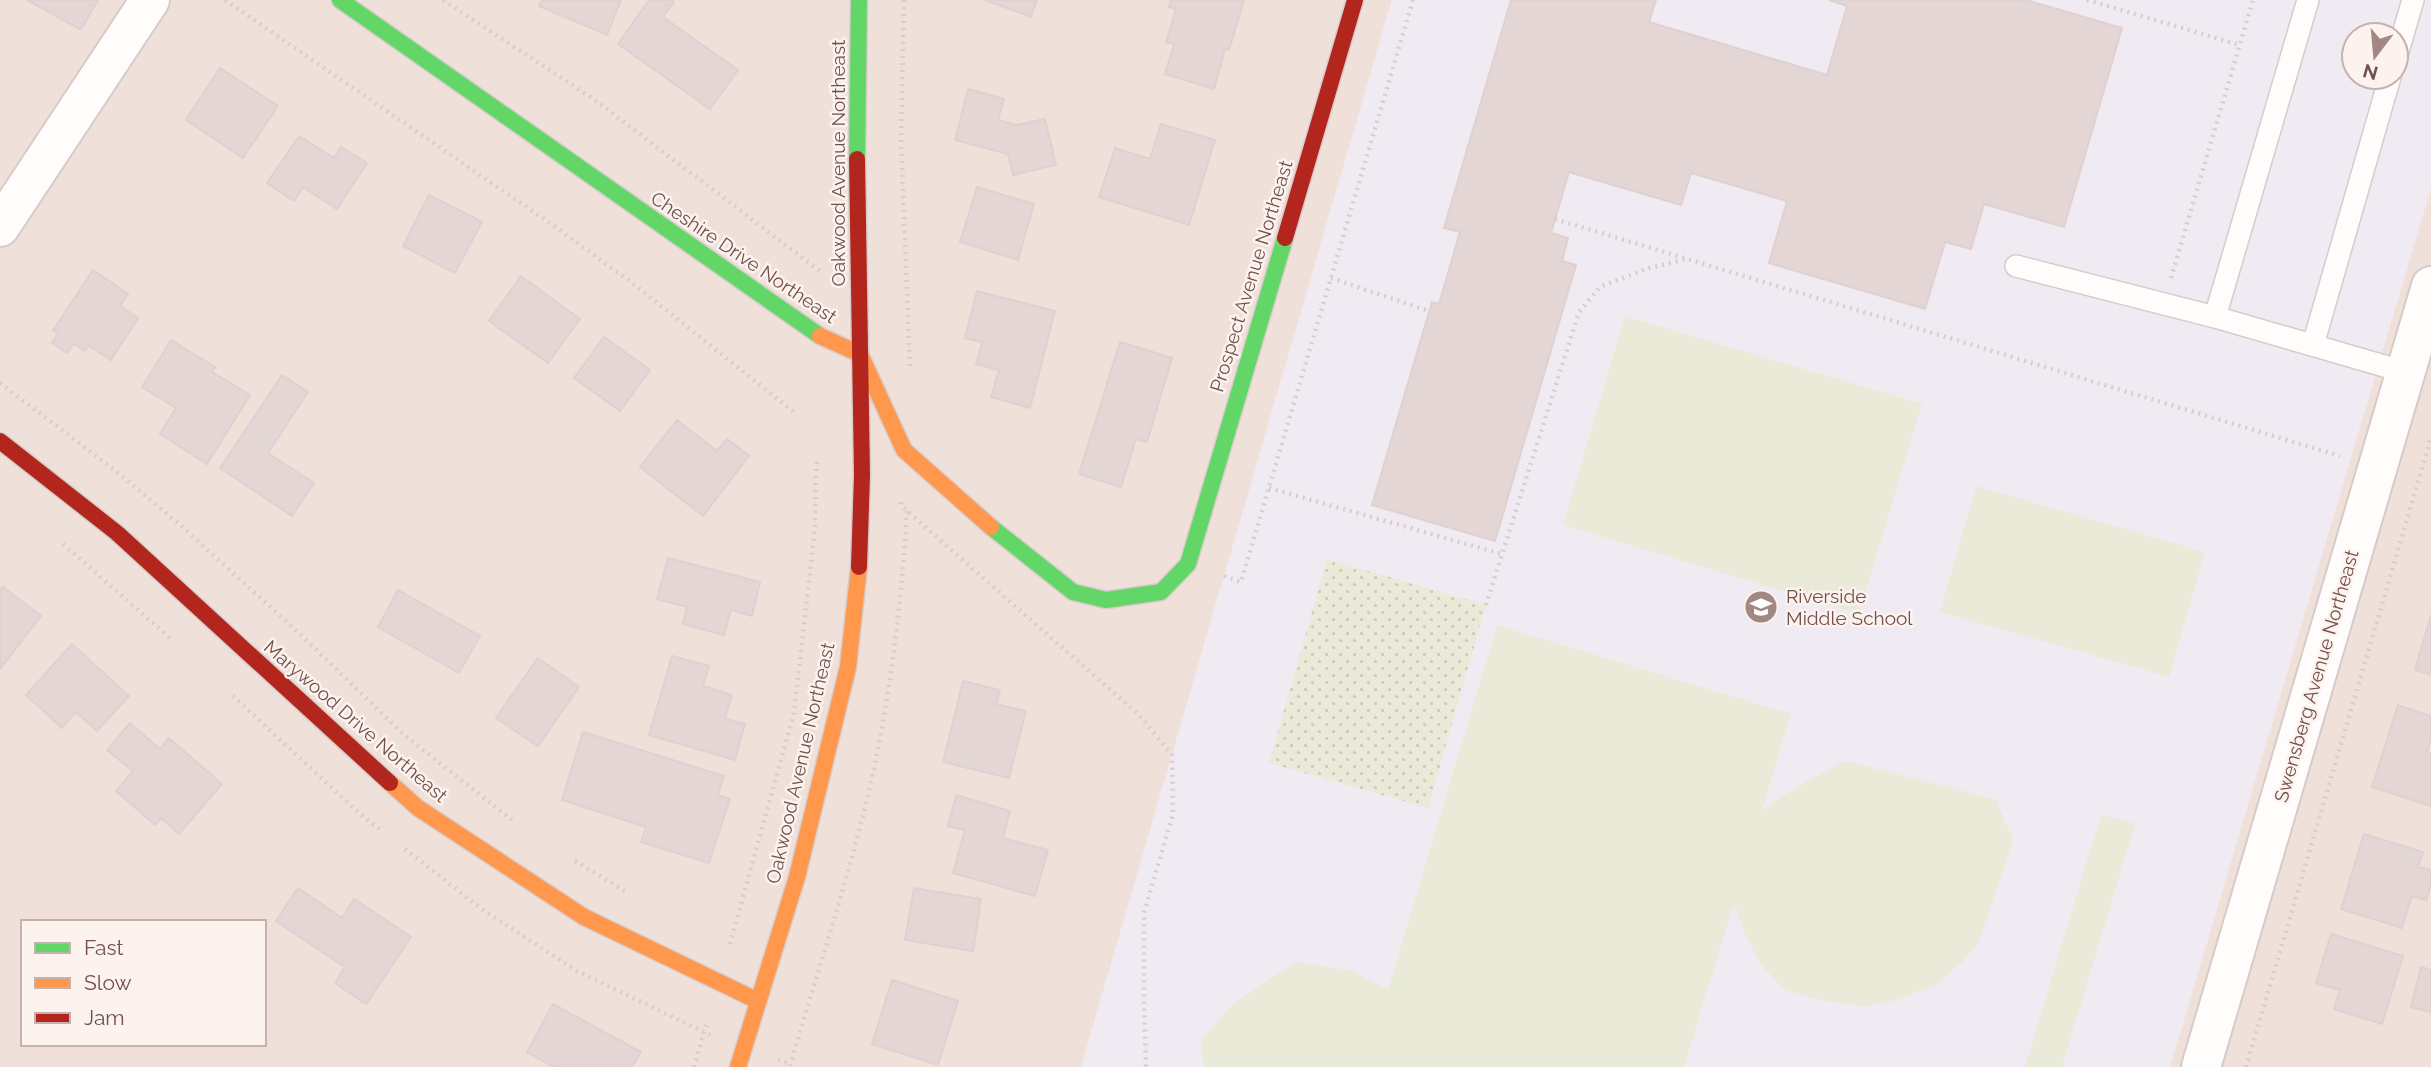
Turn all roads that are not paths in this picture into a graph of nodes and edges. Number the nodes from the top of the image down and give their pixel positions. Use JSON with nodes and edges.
{"nodes":[{"id":1,"x":150,"y":0,"type":"edge"},
{"id":2,"x":340,"y":0,"type":"edge"},
{"id":3,"x":859,"y":0,"type":"edge"},
{"id":4,"x":1355,"y":0,"type":"edge"},
{"id":5,"x":2308,"y":0,"type":"edge"},
{"id":6,"x":2413,"y":0,"type":"edge"},
{"id":7,"x":2407,"y":21,"type":"edge"},
{"id":8,"x":2386,"y":91,"type":"edge"},
{"id":9,"x":0,"y":227,"type":"edge"},
{"id":10,"x":2016,"y":266,"type":"dead end"},
{"id":11,"x":2431,"y":286,"type":"edge"},
{"id":12,"x":2215,"y":317,"type":"junction"},
{"id":13,"x":2313,"y":345,"type":"junction"},
{"id":14,"x":860,"y":354,"type":"junction"},
{"id":15,"x":2405,"y":372,"type":"junction"},
{"id":16,"x":0,"y":441,"type":"edge"},
{"id":17,"x":758,"y":1001,"type":"junction"},
{"id":18,"x":738,"y":1067,"type":"edge"},
{"id":19,"x":2201,"y":1067,"type":"edge"}],
"edges":[{"from":1,"to":9,"type":"street"},
{"from":2,"to":14,"type":"street","name":"Cheshire Drive Northeast"},
{"from":3,"to":14,"type":"street","name":"Oakwood Avenue Northeast"},
{"from":4,"to":14,"type":"street","name":"Prospect Avenue Northeast"},
{"from":5,"to":12,"type":"lane"},
{"from":6,"to":7,"type":"lane"},
{"from":8,"to":13,"type":"lane"},
{"from":10,"to":12,"type":"lane"},
{"from":11,"to":15,"type":"street","name":"Swensberg Avenue Northeast"},
{"from":12,"to":13,"type":"lane"},
{"from":13,"to":15,"type":"lane"},
{"from":14,"to":17,"type":"street","name":"Oakwood Avenue Northeast"},
{"from":15,"to":19,"type":"street","name":"Swensberg Avenue Northeast"},
{"from":16,"to":17,"type":"street","name":"Marywood Drive Northeast"},
{"from":17,"to":18,"type":"street","name":"Oakwood Avenue Northeast"}]}
